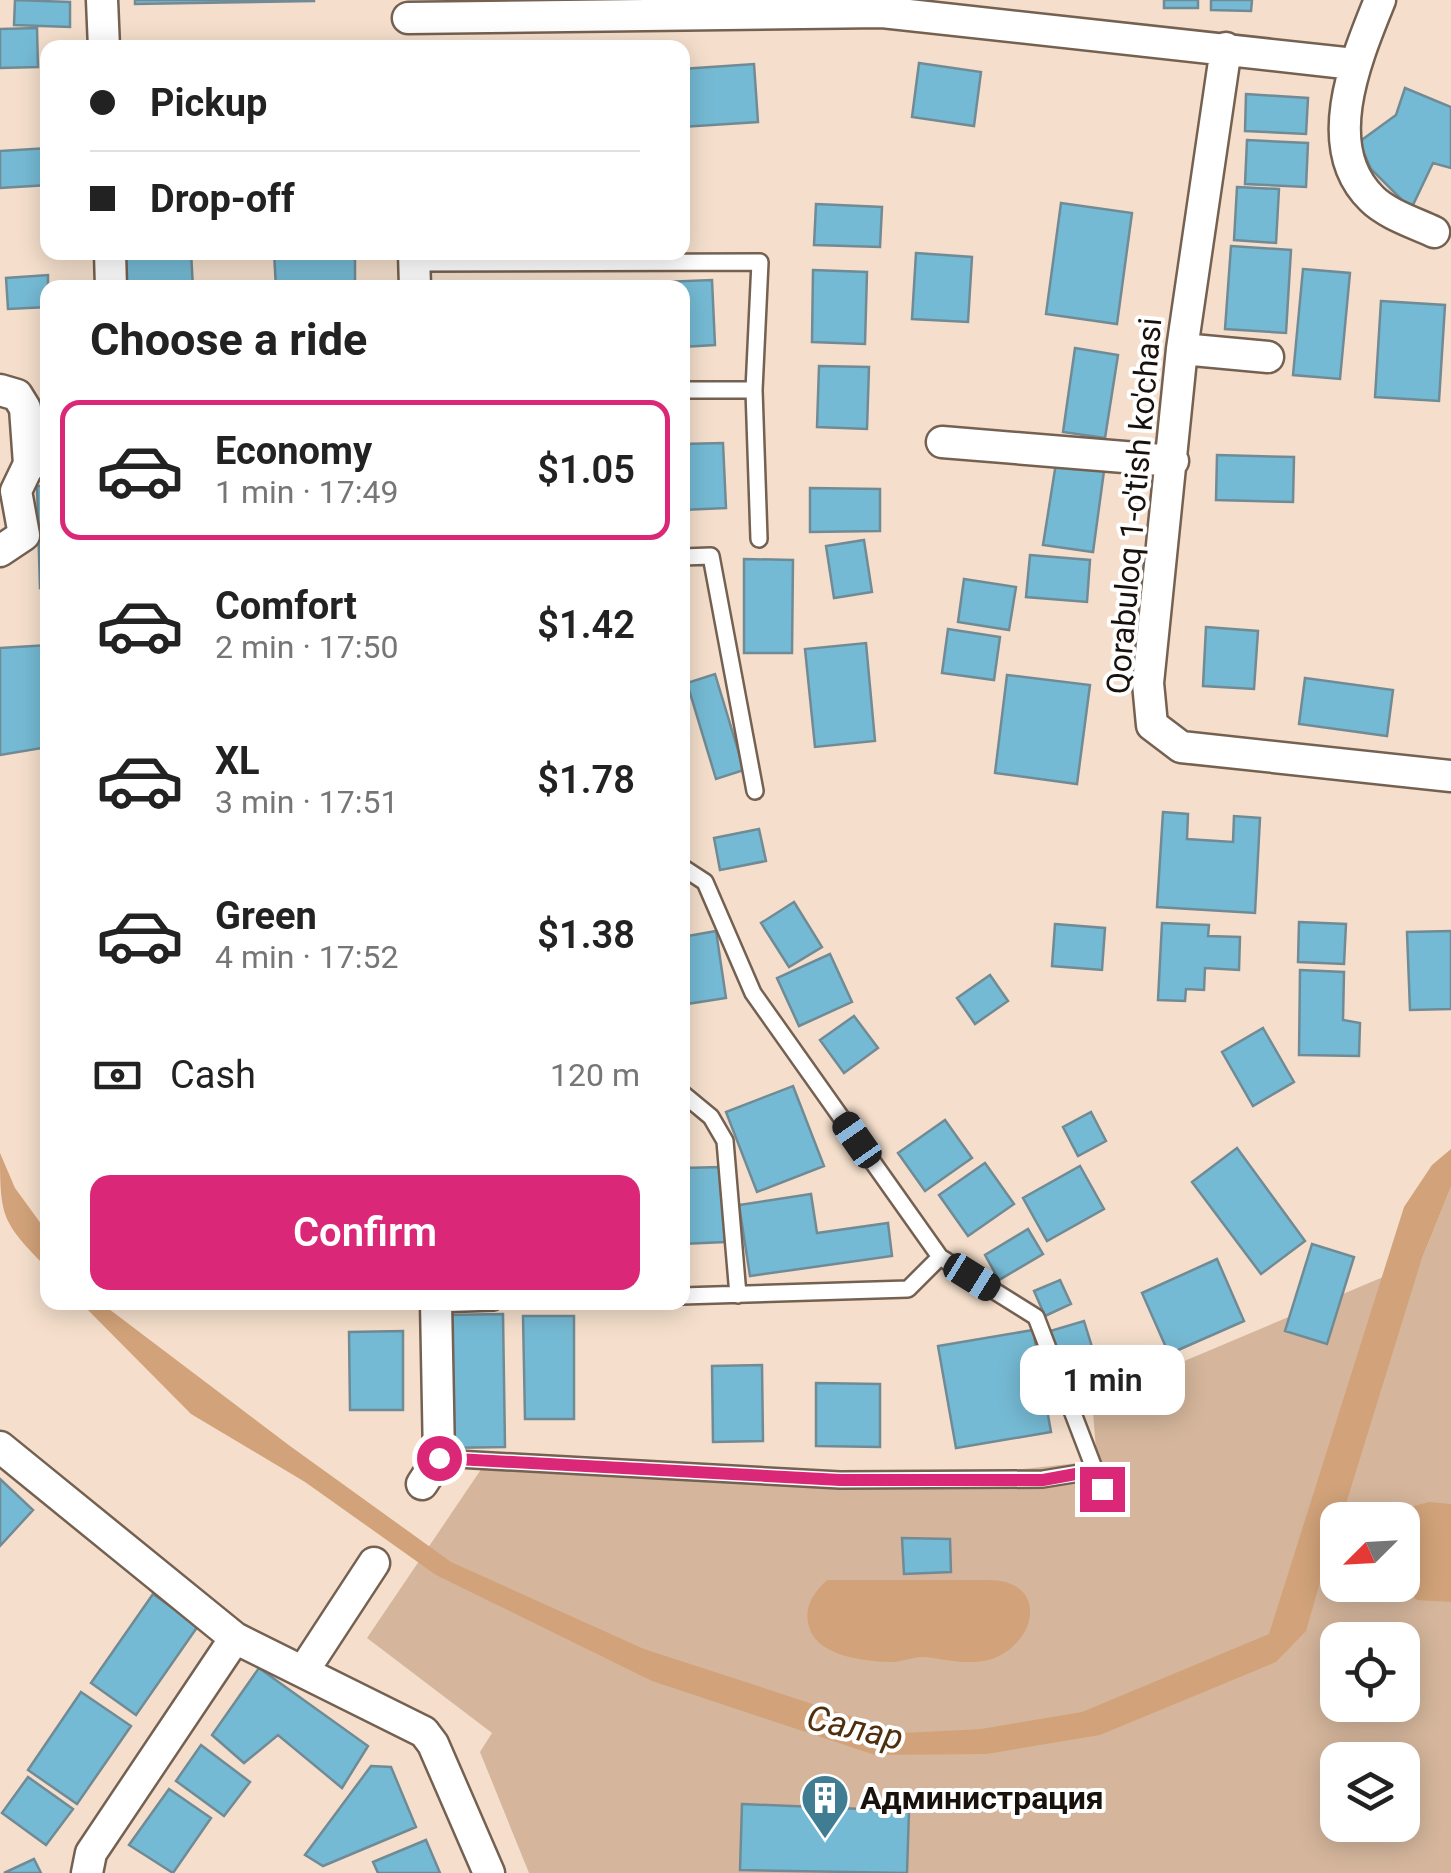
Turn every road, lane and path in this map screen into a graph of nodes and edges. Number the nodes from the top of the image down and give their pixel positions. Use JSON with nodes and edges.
{"nodes":[{"id":1,"x":102,"y":0,"type":"edge"},
{"id":2,"x":1380,"y":0,"type":"edge"},
{"id":3,"x":408,"y":22,"type":"edge"},
{"id":4,"x":104,"y":40,"type":"edge"},
{"id":5,"x":1226,"y":48,"type":"junction"},
{"id":6,"x":1354,"y":64,"type":"junction"},
{"id":7,"x":1434,"y":232,"type":"dead end"},
{"id":8,"x":414,"y":268,"type":"edge"},
{"id":9,"x":1182,"y":350,"type":"junction"},
{"id":10,"x":1268,"y":358,"type":"dead end"},
{"id":11,"x":0,"y":390,"type":"edge"},
{"id":12,"x":690,"y":390,"type":"edge"},
{"id":13,"x":754,"y":390,"type":"junction"},
{"id":14,"x":942,"y":442,"type":"dead end"},
{"id":15,"x":1172,"y":461,"type":"junction"},
{"id":16,"x":38,"y":462,"type":"edge"},
{"id":17,"x":759,"y":539,"type":"dead end"},
{"id":18,"x":0,"y":551,"type":"edge"},
{"id":19,"x":690,"y":557,"type":"edge"},
{"id":20,"x":1451,"y":776,"type":"edge"},
{"id":21,"x":755,"y":790,"type":"dead end"},
{"id":22,"x":690,"y":872,"type":"edge"},
{"id":23,"x":690,"y":1100,"type":"edge"},
{"id":24,"x":940,"y":1257,"type":"junction"},
{"id":25,"x":738,"y":1294,"type":"junction"},
{"id":26,"x":690,"y":1296,"type":"edge"},
{"id":27,"x":436,"y":1310,"type":"edge"},
{"id":28,"x":0,"y":1447,"type":"edge"},
{"id":29,"x":439,"y":1458,"type":"junction"},
{"id":30,"x":1092,"y":1471,"type":"junction"},
{"id":31,"x":422,"y":1484,"type":"dead end"},
{"id":32,"x":1102,"y":1489,"type":"dead end"},
{"id":33,"x":374,"y":1562,"type":"dead end"},
{"id":34,"x":235,"y":1638,"type":"junction"},
{"id":35,"x":304,"y":1670,"type":"junction"},
{"id":36,"x":87,"y":1873,"type":"edge"},
{"id":37,"x":489,"y":1873,"type":"edge"}],
"edges":[{"from":1,"to":4,"type":"street"},
{"from":2,"to":6,"type":"street"},
{"from":3,"to":5,"type":"street"},
{"from":5,"to":6,"type":"street"},
{"from":5,"to":9,"type":"street","name":"Qorabuloq 1-o'tish ko'chasi"},
{"from":6,"to":7,"type":"street"},
{"from":8,"to":13,"type":"lane"},
{"from":9,"to":10,"type":"street"},
{"from":9,"to":15,"type":"street","name":"Qorabuloq 1-o'tish ko'chasi"},
{"from":11,"to":16,"type":"street"},
{"from":12,"to":13,"type":"lane"},
{"from":13,"to":17,"type":"lane"},
{"from":14,"to":15,"type":"street"},
{"from":15,"to":20,"type":"street","name":"Qorabuloq 1-o'tish ko'chasi"},
{"from":16,"to":18,"type":"street"},
{"from":19,"to":21,"type":"lane"},
{"from":22,"to":24,"type":"lane"},
{"from":23,"to":25,"type":"lane"},
{"from":24,"to":25,"type":"lane"},
{"from":24,"to":30,"type":"lane"},
{"from":25,"to":26,"type":"lane"},
{"from":27,"to":29,"type":"street"},
{"from":28,"to":34,"type":"street"},
{"from":29,"to":30,"type":"lane"},
{"from":29,"to":31,"type":"street"},
{"from":30,"to":32,"type":"lane"},
{"from":33,"to":35,"type":"street"},
{"from":34,"to":35,"type":"street"},
{"from":34,"to":36,"type":"street"},
{"from":35,"to":37,"type":"street"}]}
